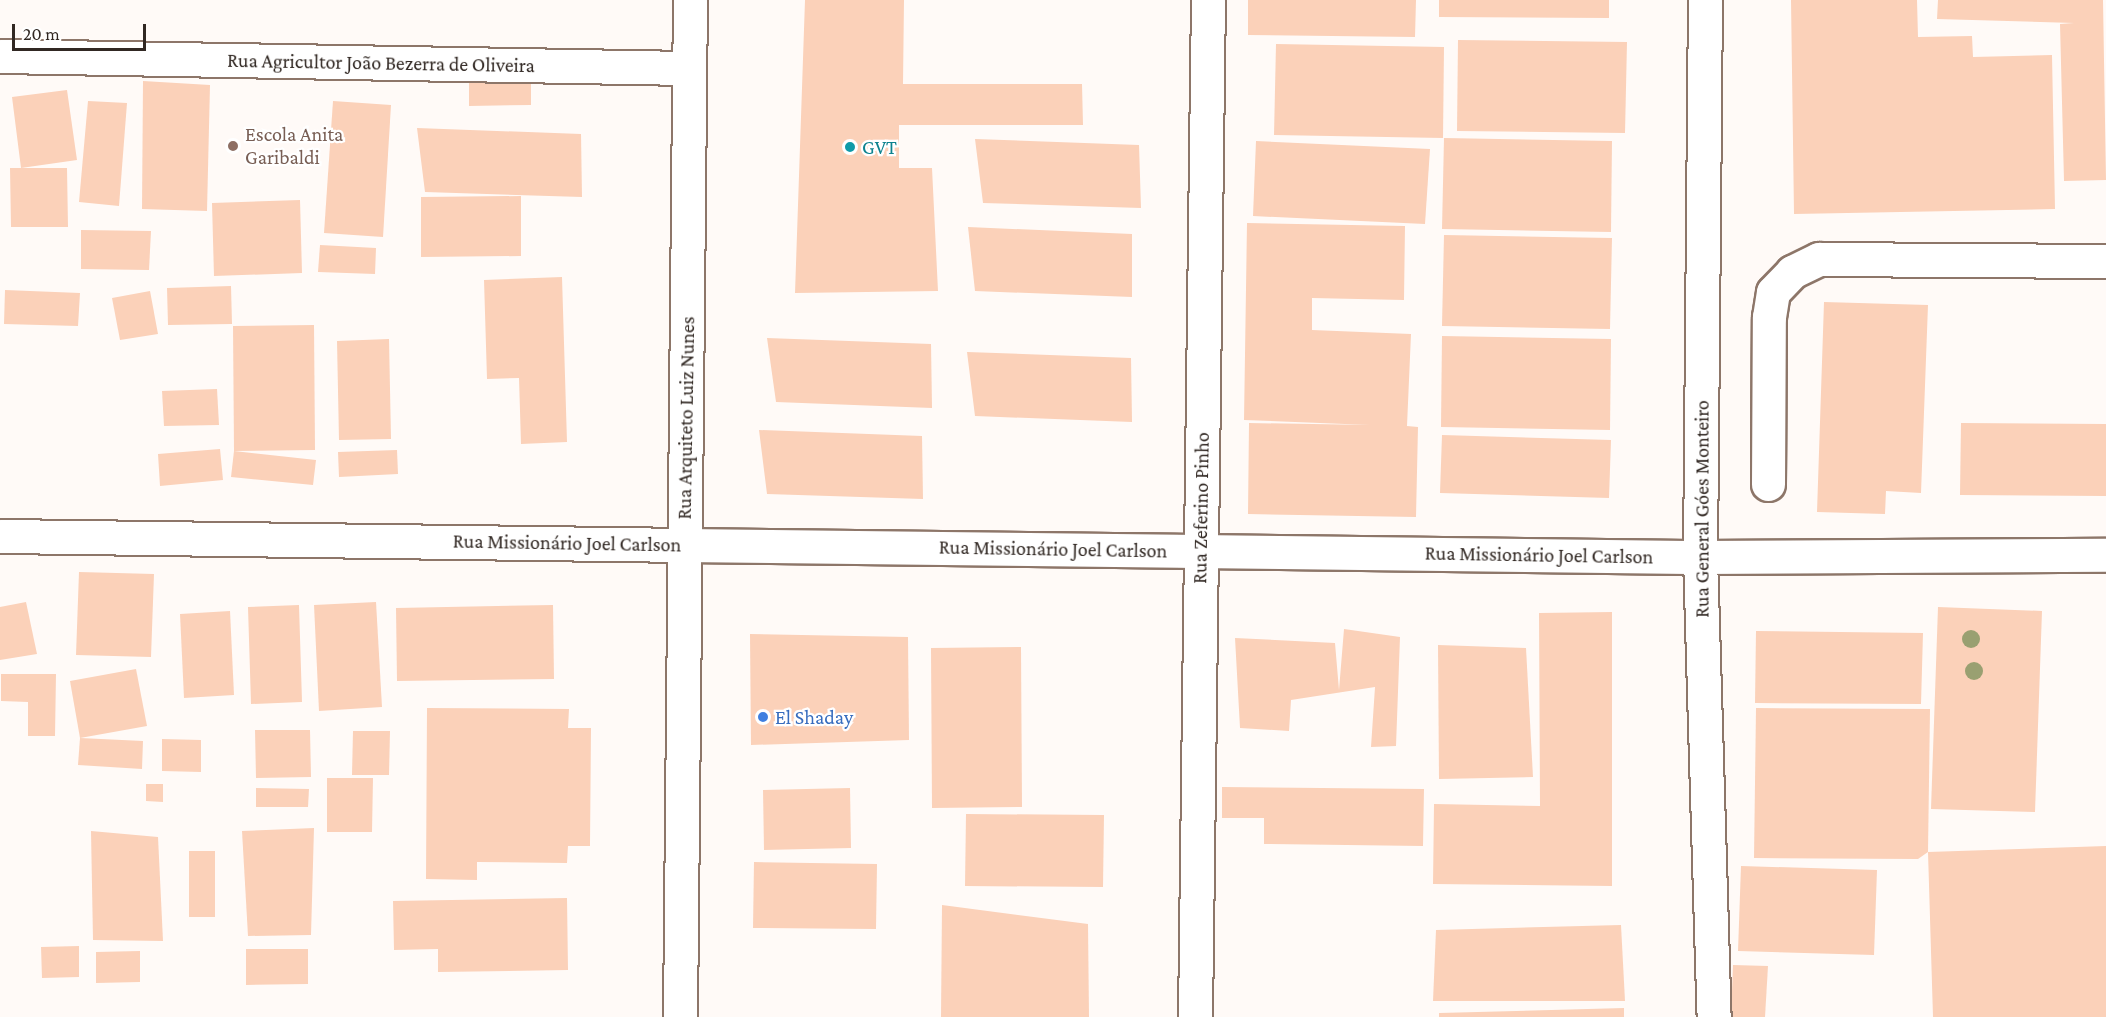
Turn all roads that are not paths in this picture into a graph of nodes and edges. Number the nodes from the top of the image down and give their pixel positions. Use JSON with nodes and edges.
{"nodes":[{"id":1,"x":690,"y":0,"type":"edge"},
{"id":2,"x":1208,"y":0,"type":"edge"},
{"id":3,"x":1705,"y":0,"type":"edge"},
{"id":4,"x":0,"y":56,"type":"edge"},
{"id":5,"x":689,"y":68,"type":"junction"},
{"id":6,"x":2106,"y":261,"type":"edge"},
{"id":7,"x":1768,"y":484,"type":"dead end"},
{"id":8,"x":0,"y":536,"type":"edge"},
{"id":9,"x":684,"y":545,"type":"junction"},
{"id":10,"x":1200,"y":551,"type":"junction"},
{"id":11,"x":2106,"y":555,"type":"edge"},
{"id":12,"x":1700,"y":557,"type":"junction"},
{"id":13,"x":680,"y":1017,"type":"edge"},
{"id":14,"x":1195,"y":1017,"type":"edge"},
{"id":15,"x":1714,"y":1017,"type":"edge"}],
"edges":[{"from":1,"to":5,"type":"street","name":"Rua Arquiteto Luiz Nunes"},
{"from":2,"to":10,"type":"street","name":"Rua Zeferino Pinho"},
{"from":3,"to":12,"type":"street","name":"Rua General Góes Monteiro"},
{"from":4,"to":5,"type":"street","name":"Rua Agricultor João Bezerra de Oliveira"},
{"from":5,"to":9,"type":"street","name":"Rua Arquiteto Luiz Nunes"},
{"from":6,"to":7,"type":"street"},
{"from":8,"to":9,"type":"street","name":"Rua Missionário Joel Carlson"},
{"from":9,"to":10,"type":"street","name":"Rua Missionário Joel Carlson"},
{"from":9,"to":13,"type":"street","name":"Rua Arquiteto Luiz Nunes"},
{"from":10,"to":12,"type":"street","name":"Rua Missionário Joel Carlson"},
{"from":10,"to":14,"type":"street","name":"Rua Zeferino Pinho"},
{"from":11,"to":12,"type":"street","name":"Rua Missionário Joel Carlson"},
{"from":12,"to":15,"type":"street","name":"Rua General Góes Monteiro"}]}
